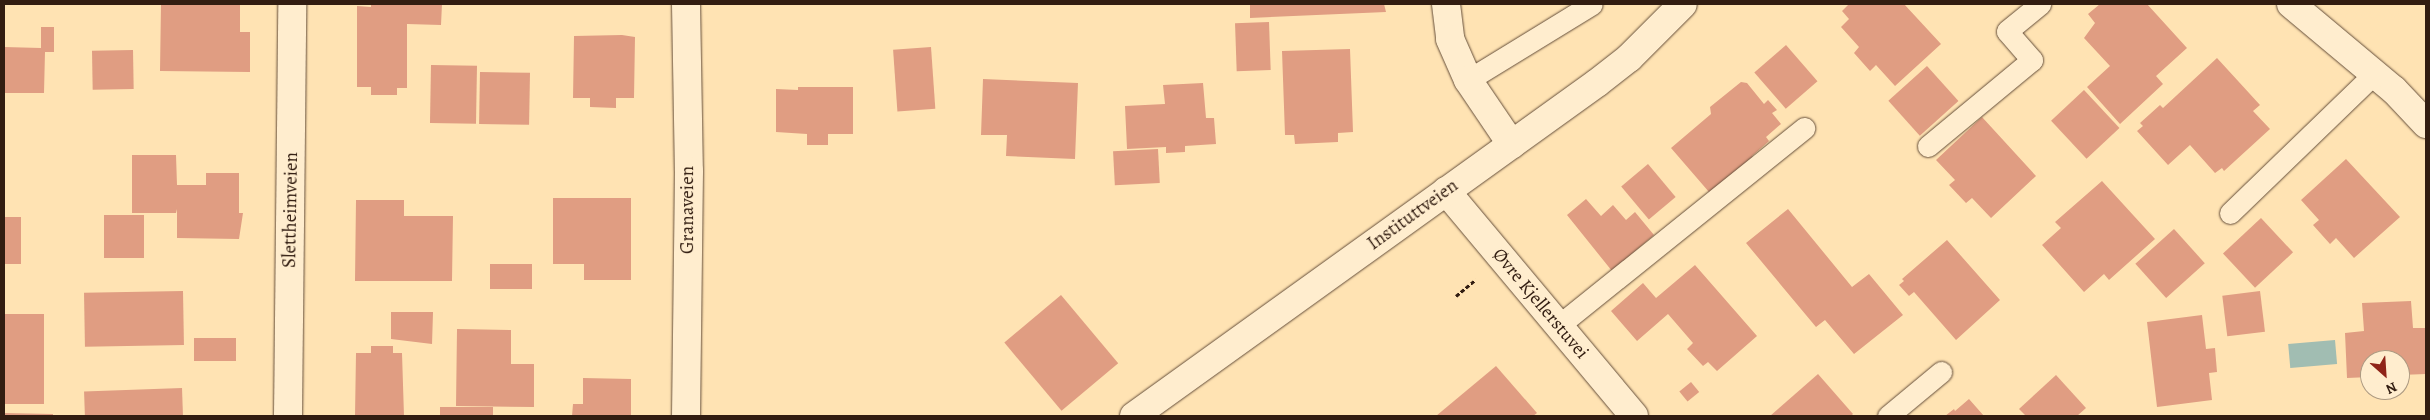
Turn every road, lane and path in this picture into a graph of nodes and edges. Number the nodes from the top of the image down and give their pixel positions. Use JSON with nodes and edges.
{"nodes":[{"id":1,"x":292,"y":4,"type":"edge"},
{"id":2,"x":686,"y":4,"type":"edge"},
{"id":3,"x":1446,"y":4,"type":"edge"},
{"id":4,"x":1592,"y":4,"type":"edge"},
{"id":5,"x":1683,"y":4,"type":"edge"},
{"id":6,"x":2040,"y":4,"type":"edge"},
{"id":7,"x":2291,"y":4,"type":"edge"},
{"id":8,"x":2374,"y":74,"type":"junction"},
{"id":9,"x":1468,"y":80,"type":"junction"},
{"id":10,"x":2426,"y":124,"type":"edge"},
{"id":11,"x":1804,"y":128,"type":"dead end"},
{"id":12,"x":1512,"y":145,"type":"junction"},
{"id":13,"x":1928,"y":146,"type":"dead end"},
{"id":14,"x":1446,"y":191,"type":"junction"},
{"id":15,"x":2230,"y":213,"type":"dead end"},
{"id":16,"x":1482,"y":274,"type":"dead end"},
{"id":17,"x":1456,"y":296,"type":"dead end"},
{"id":18,"x":1558,"y":326,"type":"junction"},
{"id":19,"x":1940,"y":372,"type":"dead end"},
{"id":20,"x":288,"y":416,"type":"edge"},
{"id":21,"x":686,"y":416,"type":"edge"},
{"id":22,"x":1134,"y":416,"type":"edge"},
{"id":23,"x":1634,"y":416,"type":"edge"},
{"id":24,"x":1888,"y":416,"type":"edge"}],
"edges":[{"from":1,"to":20,"type":"street","name":"Slettheimveien"},
{"from":2,"to":21,"type":"street","name":"Granaveien"},
{"from":3,"to":9,"type":"street"},
{"from":4,"to":9,"type":"lane"},
{"from":5,"to":12,"type":"street","name":"Instituttveien"},
{"from":6,"to":13,"type":"lane"},
{"from":7,"to":8,"type":"street"},
{"from":8,"to":10,"type":"street"},
{"from":8,"to":15,"type":"lane"},
{"from":9,"to":12,"type":"street"},
{"from":11,"to":18,"type":"lane"},
{"from":12,"to":14,"type":"street","name":"Instituttveien"},
{"from":14,"to":18,"type":"street","name":"Øvre Kjellerstuvei"},
{"from":14,"to":22,"type":"street","name":"Instituttveien"},
{"from":16,"to":17,"type":"path"},
{"from":18,"to":23,"type":"street","name":"Øvre Kjellerstuvei"},
{"from":19,"to":24,"type":"lane"}]}
